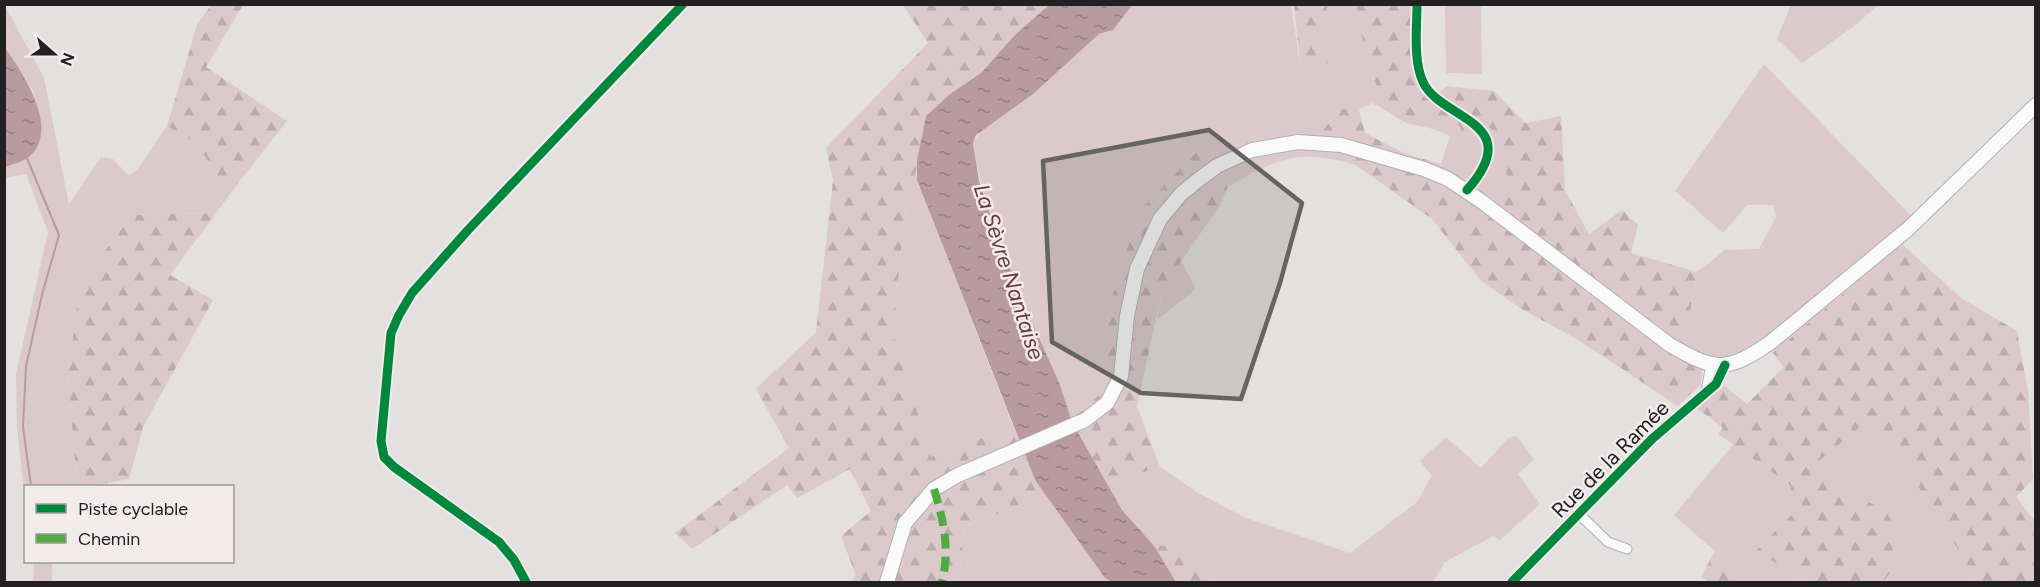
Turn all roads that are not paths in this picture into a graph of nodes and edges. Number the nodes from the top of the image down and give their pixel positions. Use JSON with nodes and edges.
{"nodes":[{"id":1,"x":683,"y":4,"type":"edge"},
{"id":2,"x":1417,"y":4,"type":"edge"},
{"id":3,"x":2036,"y":105,"type":"edge"},
{"id":4,"x":1467,"y":190,"type":"junction"},
{"id":5,"x":1718,"y":365,"type":"junction"},
{"id":6,"x":1706,"y":391,"type":"junction"},
{"id":7,"x":1579,"y":514,"type":"junction"},
{"id":8,"x":1627,"y":549,"type":"dead end"},
{"id":9,"x":1518,"y":581,"type":"edge"},
{"id":10,"x":526,"y":582,"type":"edge"},
{"id":11,"x":887,"y":582,"type":"edge"}],
"edges":[{"from":1,"to":10,"type":"street"},
{"from":2,"to":4,"type":"street"},
{"from":3,"to":5,"type":"main road"},
{"from":4,"to":5,"type":"main road"},
{"from":4,"to":11,"type":"main road"},
{"from":5,"to":6,"type":"street"},
{"from":5,"to":6,"type":"street","name":"Rue de la Ramée"},
{"from":6,"to":7,"type":"street","name":"Rue de la Ramée"},
{"from":7,"to":8,"type":"street"},
{"from":7,"to":9,"type":"street","name":"Rue de la Ramée"}]}
